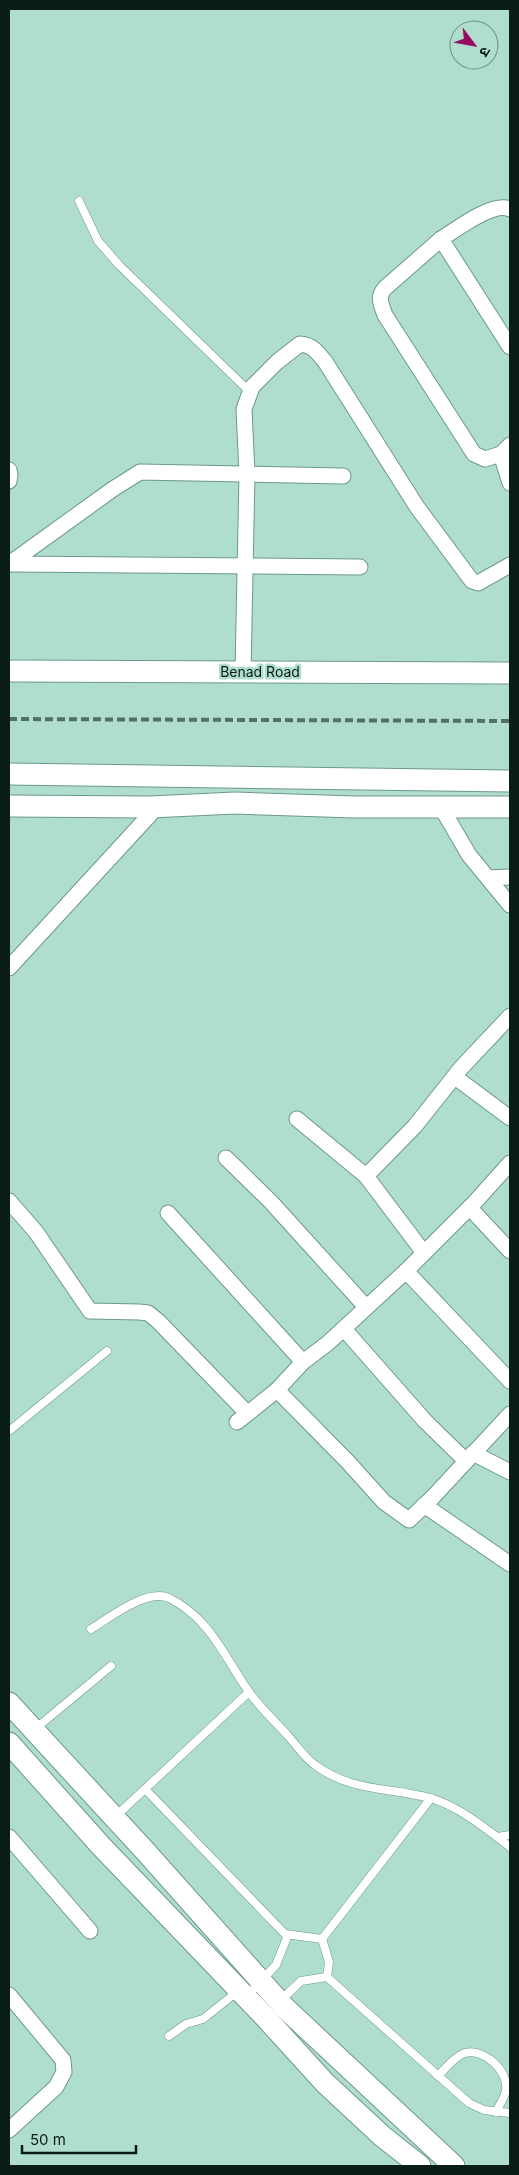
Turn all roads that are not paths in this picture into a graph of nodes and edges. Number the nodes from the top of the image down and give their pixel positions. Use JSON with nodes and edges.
{"nodes":[{"id":1,"x":79,"y":202,"type":"dead end"},
{"id":2,"x":510,"y":209,"type":"edge"},
{"id":3,"x":441,"y":238,"type":"junction"},
{"id":4,"x":510,"y":347,"type":"edge"},
{"id":5,"x":250,"y":392,"type":"junction"},
{"id":6,"x":506,"y":450,"type":"edge"},
{"id":7,"x":9,"y":470,"type":"edge"},
{"id":8,"x":247,"y":474,"type":"junction"},
{"id":9,"x":343,"y":476,"type":"dead end"},
{"id":10,"x":9,"y":481,"type":"edge"},
{"id":11,"x":510,"y":483,"type":"edge"},
{"id":12,"x":9,"y":564,"type":"edge"},
{"id":13,"x":510,"y":565,"type":"edge"},
{"id":14,"x":245,"y":567,"type":"junction"},
{"id":15,"x":360,"y":567,"type":"dead end"},
{"id":16,"x":9,"y":671,"type":"edge"},
{"id":17,"x":243,"y":672,"type":"junction"},
{"id":18,"x":510,"y":673,"type":"edge"},
{"id":19,"x":9,"y":774,"type":"edge"},
{"id":20,"x":510,"y":781,"type":"edge"},
{"id":21,"x":9,"y":806,"type":"edge"},
{"id":22,"x":157,"y":806,"type":"junction"},
{"id":23,"x":441,"y":807,"type":"junction"},
{"id":24,"x":510,"y":807,"type":"edge"},
{"id":25,"x":510,"y":877,"type":"edge"},
{"id":26,"x":488,"y":878,"type":"junction"},
{"id":27,"x":510,"y":905,"type":"edge"},
{"id":28,"x":9,"y":968,"type":"edge"},
{"id":29,"x":510,"y":1016,"type":"edge"},
{"id":30,"x":455,"y":1077,"type":"junction"},
{"id":31,"x":297,"y":1118,"type":"dead end"},
{"id":32,"x":510,"y":1118,"type":"edge"},
{"id":33,"x":226,"y":1158,"type":"dead end"},
{"id":34,"x":510,"y":1163,"type":"edge"},
{"id":35,"x":366,"y":1176,"type":"junction"},
{"id":36,"x":9,"y":1201,"type":"edge"},
{"id":37,"x":470,"y":1208,"type":"junction"},
{"id":38,"x":168,"y":1213,"type":"dead end"},
{"id":39,"x":510,"y":1251,"type":"edge"},
{"id":40,"x":424,"y":1253,"type":"junction"},
{"id":41,"x":406,"y":1271,"type":"junction"},
{"id":42,"x":366,"y":1307,"type":"junction"},
{"id":43,"x":344,"y":1329,"type":"junction"},
{"id":44,"x":107,"y":1351,"type":"dead end"},
{"id":45,"x":303,"y":1362,"type":"junction"},
{"id":46,"x":510,"y":1381,"type":"edge"},
{"id":47,"x":277,"y":1390,"type":"junction"},
{"id":48,"x":510,"y":1414,"type":"edge"},
{"id":49,"x":9,"y":1431,"type":"edge"},
{"id":50,"x":470,"y":1457,"type":"junction"},
{"id":51,"x":510,"y":1472,"type":"edge"},
{"id":52,"x":424,"y":1505,"type":"junction"},
{"id":53,"x":510,"y":1564,"type":"edge"},
{"id":54,"x":91,"y":1630,"type":"dead end"},
{"id":55,"x":111,"y":1666,"type":"dead end"},
{"id":56,"x":249,"y":1692,"type":"junction"},
{"id":57,"x":9,"y":1703,"type":"edge"},
{"id":58,"x":34,"y":1730,"type":"junction"},
{"id":59,"x":12,"y":1754,"type":"edge"},
{"id":60,"x":145,"y":1789,"type":"junction"},
{"id":61,"x":431,"y":1798,"type":"junction"},
{"id":62,"x":114,"y":1817,"type":"junction"},
{"id":63,"x":510,"y":1835,"type":"edge"},
{"id":64,"x":9,"y":1837,"type":"edge"},
{"id":65,"x":497,"y":1837,"type":"junction"},
{"id":66,"x":510,"y":1847,"type":"edge"},
{"id":67,"x":90,"y":1931,"type":"dead end"},
{"id":68,"x":288,"y":1935,"type":"junction"},
{"id":69,"x":322,"y":1939,"type":"junction"},
{"id":70,"x":326,"y":1977,"type":"junction"},
{"id":71,"x":261,"y":1982,"type":"junction"},
{"id":72,"x":243,"y":1993,"type":"junction"},
{"id":73,"x":9,"y":1994,"type":"edge"},
{"id":74,"x":272,"y":2009,"type":"junction"},
{"id":75,"x":168,"y":2036,"type":"dead end"},
{"id":76,"x":438,"y":2076,"type":"junction"},
{"id":77,"x":496,"y":2112,"type":"junction"},
{"id":78,"x":510,"y":2113,"type":"edge"},
{"id":79,"x":9,"y":2130,"type":"edge"},
{"id":80,"x":420,"y":2166,"type":"edge"},
{"id":81,"x":454,"y":2166,"type":"edge"}],
"edges":[{"from":1,"to":5,"type":"lane"},
{"from":2,"to":3,"type":"street"},
{"from":3,"to":4,"type":"street"},
{"from":3,"to":6,"type":"street"},
{"from":5,"to":8,"type":"street"},
{"from":5,"to":13,"type":"street"},
{"from":6,"to":11,"type":"street"},
{"from":7,"to":10,"type":"street"},
{"from":8,"to":9,"type":"street"},
{"from":8,"to":12,"type":"street"},
{"from":8,"to":14,"type":"street"},
{"from":12,"to":14,"type":"street"},
{"from":14,"to":15,"type":"street"},
{"from":14,"to":17,"type":"street"},
{"from":16,"to":17,"type":"street","name":"Benad Road"},
{"from":17,"to":18,"type":"street","name":"Benad Road"},
{"from":19,"to":20,"type":"street"},
{"from":21,"to":22,"type":"street"},
{"from":22,"to":23,"type":"street"},
{"from":22,"to":28,"type":"street"},
{"from":23,"to":24,"type":"street"},
{"from":23,"to":26,"type":"street"},
{"from":25,"to":26,"type":"street"},
{"from":26,"to":27,"type":"street"},
{"from":29,"to":30,"type":"street"},
{"from":30,"to":32,"type":"street"},
{"from":30,"to":35,"type":"street"},
{"from":31,"to":35,"type":"street"},
{"from":33,"to":42,"type":"street"},
{"from":34,"to":37,"type":"street"},
{"from":35,"to":40,"type":"street"},
{"from":36,"to":47,"type":"street"},
{"from":37,"to":39,"type":"street"},
{"from":37,"to":40,"type":"street"},
{"from":38,"to":45,"type":"street"},
{"from":40,"to":41,"type":"street"},
{"from":41,"to":42,"type":"street"},
{"from":41,"to":46,"type":"street"},
{"from":42,"to":43,"type":"street"},
{"from":43,"to":45,"type":"street"},
{"from":43,"to":50,"type":"street"},
{"from":44,"to":49,"type":"lane"},
{"from":45,"to":47,"type":"street"},
{"from":47,"to":52,"type":"street"},
{"from":48,"to":50,"type":"street"},
{"from":50,"to":51,"type":"street"},
{"from":50,"to":52,"type":"street"},
{"from":52,"to":53,"type":"street"},
{"from":54,"to":56,"type":"lane"},
{"from":55,"to":58,"type":"lane"},
{"from":56,"to":60,"type":"lane"},
{"from":56,"to":61,"type":"lane"},
{"from":57,"to":58,"type":"street"},
{"from":58,"to":62,"type":"street"},
{"from":59,"to":72,"type":"street"},
{"from":60,"to":62,"type":"lane"},
{"from":60,"to":68,"type":"lane"},
{"from":61,"to":65,"type":"lane"},
{"from":61,"to":69,"type":"lane"},
{"from":62,"to":71,"type":"street"},
{"from":63,"to":65,"type":"lane"},
{"from":64,"to":67,"type":"street"},
{"from":65,"to":66,"type":"lane"},
{"from":68,"to":69,"type":"lane"},
{"from":68,"to":71,"type":"lane"},
{"from":69,"to":70,"type":"lane"},
{"from":70,"to":74,"type":"lane"},
{"from":70,"to":76,"type":"lane"},
{"from":71,"to":72,"type":"lane"},
{"from":71,"to":74,"type":"street"},
{"from":72,"to":74,"type":"street"},
{"from":72,"to":75,"type":"lane"},
{"from":73,"to":79,"type":"street"},
{"from":74,"to":80,"type":"street"},
{"from":74,"to":81,"type":"street"},
{"from":76,"to":77,"type":"lane"},
{"from":76,"to":77,"type":"lane"},
{"from":77,"to":78,"type":"lane"}]}
